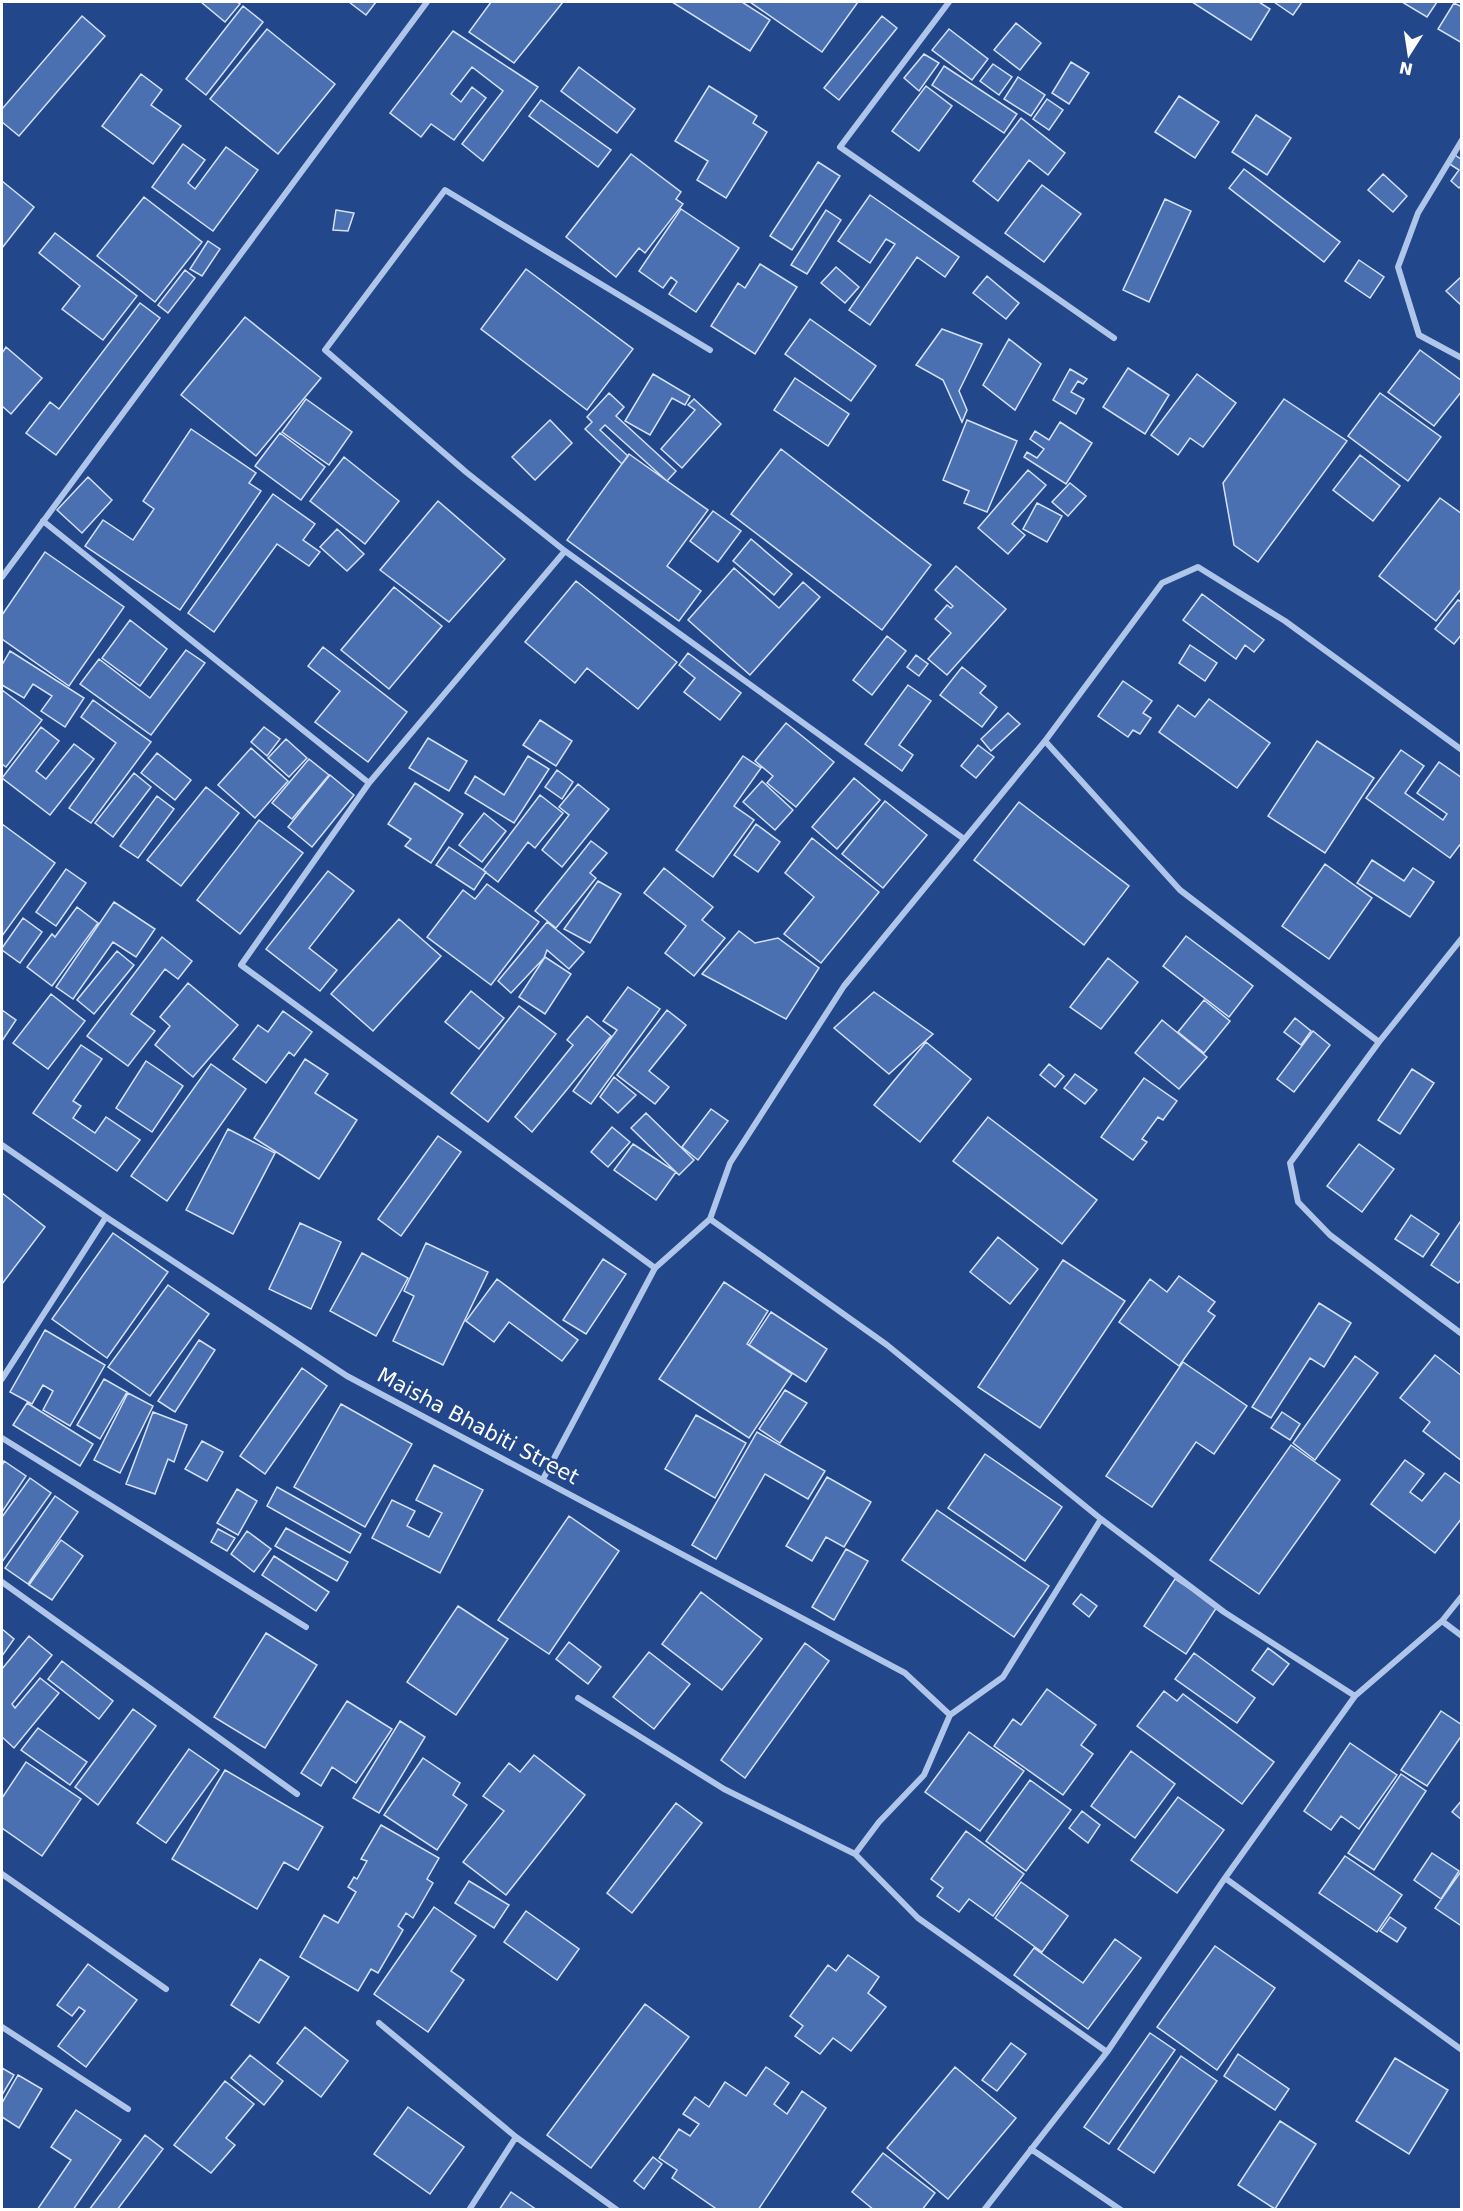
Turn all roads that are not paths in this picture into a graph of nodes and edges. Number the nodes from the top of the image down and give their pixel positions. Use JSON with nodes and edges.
{"nodes":[{"id":1,"x":427,"y":2,"type":"edge"},
{"id":2,"x":949,"y":2,"type":"edge"},
{"id":3,"x":1461,"y":140,"type":"edge"},
{"id":4,"x":1113,"y":338,"type":"dead end"},
{"id":5,"x":710,"y":350,"type":"dead end"},
{"id":6,"x":1461,"y":358,"type":"edge"},
{"id":7,"x":43,"y":521,"type":"junction"},
{"id":8,"x":565,"y":551,"type":"junction"},
{"id":9,"x":2,"y":577,"type":"edge"},
{"id":10,"x":1045,"y":741,"type":"junction"},
{"id":11,"x":1461,"y":750,"type":"edge"},
{"id":12,"x":369,"y":783,"type":"junction"},
{"id":13,"x":964,"y":839,"type":"junction"},
{"id":14,"x":1461,"y":938,"type":"edge"},
{"id":15,"x":1379,"y":1042,"type":"junction"},
{"id":16,"x":2,"y":1145,"type":"edge"},
{"id":17,"x":106,"y":1217,"type":"junction"},
{"id":18,"x":711,"y":1219,"type":"junction"},
{"id":19,"x":655,"y":1268,"type":"junction"},
{"id":20,"x":1461,"y":1334,"type":"edge"},
{"id":21,"x":2,"y":1379,"type":"edge"},
{"id":22,"x":2,"y":1438,"type":"edge"},
{"id":23,"x":543,"y":1479,"type":"junction"},
{"id":24,"x":1101,"y":1519,"type":"junction"},
{"id":25,"x":2,"y":1582,"type":"edge"},
{"id":26,"x":1461,"y":1596,"type":"edge"},
{"id":27,"x":1442,"y":1622,"type":"junction"},
{"id":28,"x":306,"y":1627,"type":"dead end"},
{"id":29,"x":1461,"y":1636,"type":"edge"},
{"id":30,"x":1354,"y":1696,"type":"junction"},
{"id":31,"x":578,"y":1698,"type":"dead end"},
{"id":32,"x":950,"y":1715,"type":"junction"},
{"id":33,"x":297,"y":1794,"type":"dead end"},
{"id":34,"x":855,"y":1854,"type":"junction"},
{"id":35,"x":2,"y":1874,"type":"edge"},
{"id":36,"x":1225,"y":1878,"type":"junction"},
{"id":37,"x":166,"y":1989,"type":"dead end"},
{"id":38,"x":379,"y":2023,"type":"dead end"},
{"id":39,"x":2,"y":2027,"type":"edge"},
{"id":40,"x":1461,"y":2050,"type":"edge"},
{"id":41,"x":1107,"y":2052,"type":"junction"},
{"id":42,"x":128,"y":2109,"type":"dead end"},
{"id":43,"x":516,"y":2136,"type":"junction"},
{"id":44,"x":1030,"y":2149,"type":"junction"},
{"id":45,"x":469,"y":2210,"type":"edge"},
{"id":46,"x":617,"y":2210,"type":"edge"},
{"id":47,"x":984,"y":2210,"type":"edge"},
{"id":48,"x":1122,"y":2210,"type":"edge"}],
"edges":[{"from":1,"to":7,"type":"street"},
{"from":2,"to":4,"type":"street"},
{"from":3,"to":6,"type":"street"},
{"from":5,"to":8,"type":"street"},
{"from":7,"to":9,"type":"street"},
{"from":7,"to":12,"type":"street"},
{"from":8,"to":12,"type":"street"},
{"from":8,"to":13,"type":"street"},
{"from":10,"to":11,"type":"street"},
{"from":10,"to":13,"type":"street"},
{"from":10,"to":15,"type":"street"},
{"from":12,"to":19,"type":"street"},
{"from":13,"to":18,"type":"street"},
{"from":14,"to":15,"type":"street"},
{"from":15,"to":20,"type":"street"},
{"from":16,"to":17,"type":"street","name":"Maisha Bhabiti Street"},
{"from":17,"to":21,"type":"street"},
{"from":17,"to":23,"type":"street","name":"Maisha Bhabiti Street"},
{"from":18,"to":19,"type":"street"},
{"from":18,"to":24,"type":"street"},
{"from":19,"to":23,"type":"street"},
{"from":22,"to":28,"type":"street"},
{"from":23,"to":32,"type":"street","name":"Maisha Bhabiti Street"},
{"from":24,"to":30,"type":"street"},
{"from":24,"to":32,"type":"street"},
{"from":25,"to":33,"type":"street"},
{"from":26,"to":27,"type":"street"},
{"from":27,"to":29,"type":"street"},
{"from":27,"to":30,"type":"street"},
{"from":30,"to":36,"type":"street"},
{"from":31,"to":34,"type":"street"},
{"from":32,"to":34,"type":"street"},
{"from":34,"to":41,"type":"street"},
{"from":35,"to":37,"type":"street"},
{"from":36,"to":40,"type":"street"},
{"from":36,"to":41,"type":"street"},
{"from":38,"to":43,"type":"street"},
{"from":39,"to":42,"type":"street"},
{"from":41,"to":44,"type":"street"},
{"from":43,"to":45,"type":"street"},
{"from":43,"to":46,"type":"street"},
{"from":44,"to":47,"type":"street"},
{"from":44,"to":48,"type":"street"}]}
